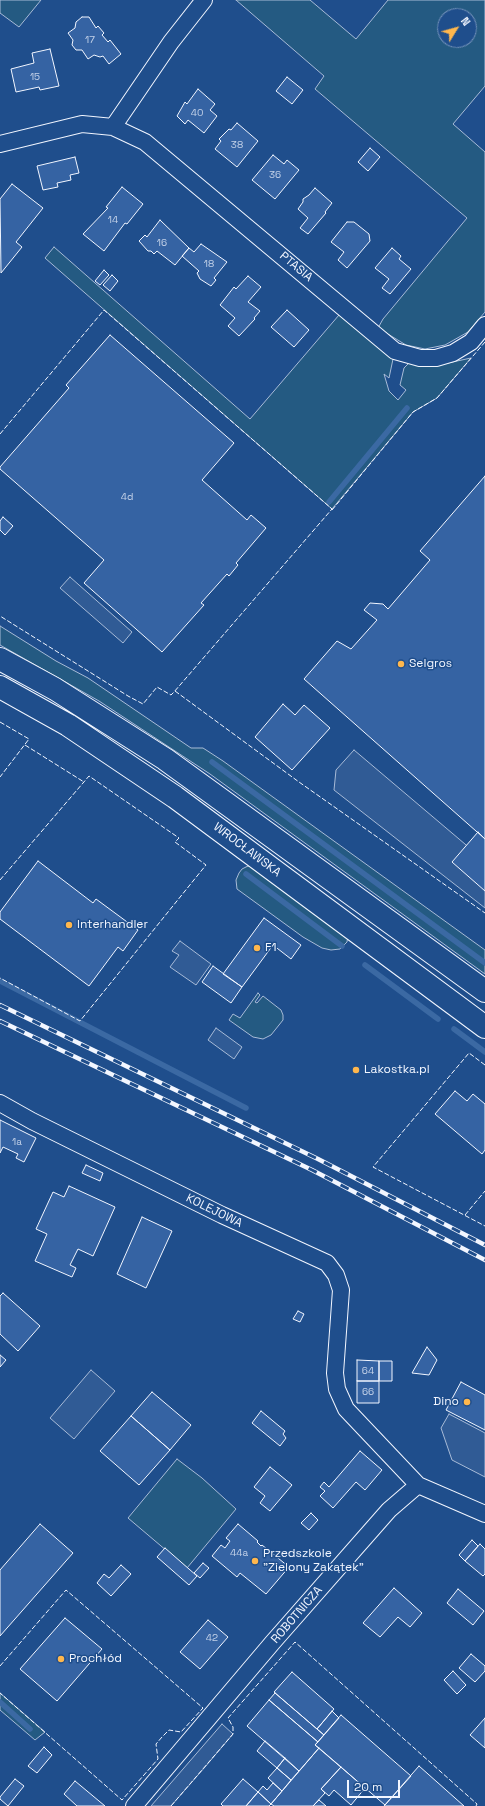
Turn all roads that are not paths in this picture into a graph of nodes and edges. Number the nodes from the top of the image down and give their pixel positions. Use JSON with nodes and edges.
{"nodes":[{"id":1,"x":204,"y":0,"type":"edge"},
{"id":2,"x":112,"y":127,"type":"junction"},
{"id":3,"x":0,"y":144,"type":"edge"},
{"id":4,"x":485,"y":325,"type":"edge"},
{"id":5,"x":0,"y":659,"type":"edge"},
{"id":6,"x":0,"y":687,"type":"edge"},
{"id":7,"x":485,"y":990,"type":"edge"},
{"id":8,"x":485,"y":1027,"type":"edge"},
{"id":9,"x":0,"y":1104,"type":"edge"},
{"id":10,"x":418,"y":1485,"type":"junction"},
{"id":11,"x":485,"y":1514,"type":"edge"},
{"id":12,"x":134,"y":1806,"type":"edge"}],
"edges":[{"from":1,"to":2,"type":"street"},
{"from":2,"to":3,"type":"street","name":"PTASIA"},
{"from":2,"to":4,"type":"street","name":"PTASIA"},
{"from":5,"to":7,"type":"main road","name":"WROCŁAWSKA"},
{"from":6,"to":8,"type":"main road","name":"WROCŁAWSKA"},
{"from":9,"to":10,"type":"street","name":"KOLEJOWA"},
{"from":10,"to":11,"type":"street"},
{"from":10,"to":12,"type":"street","name":"ROBOTNICZA"}]}
